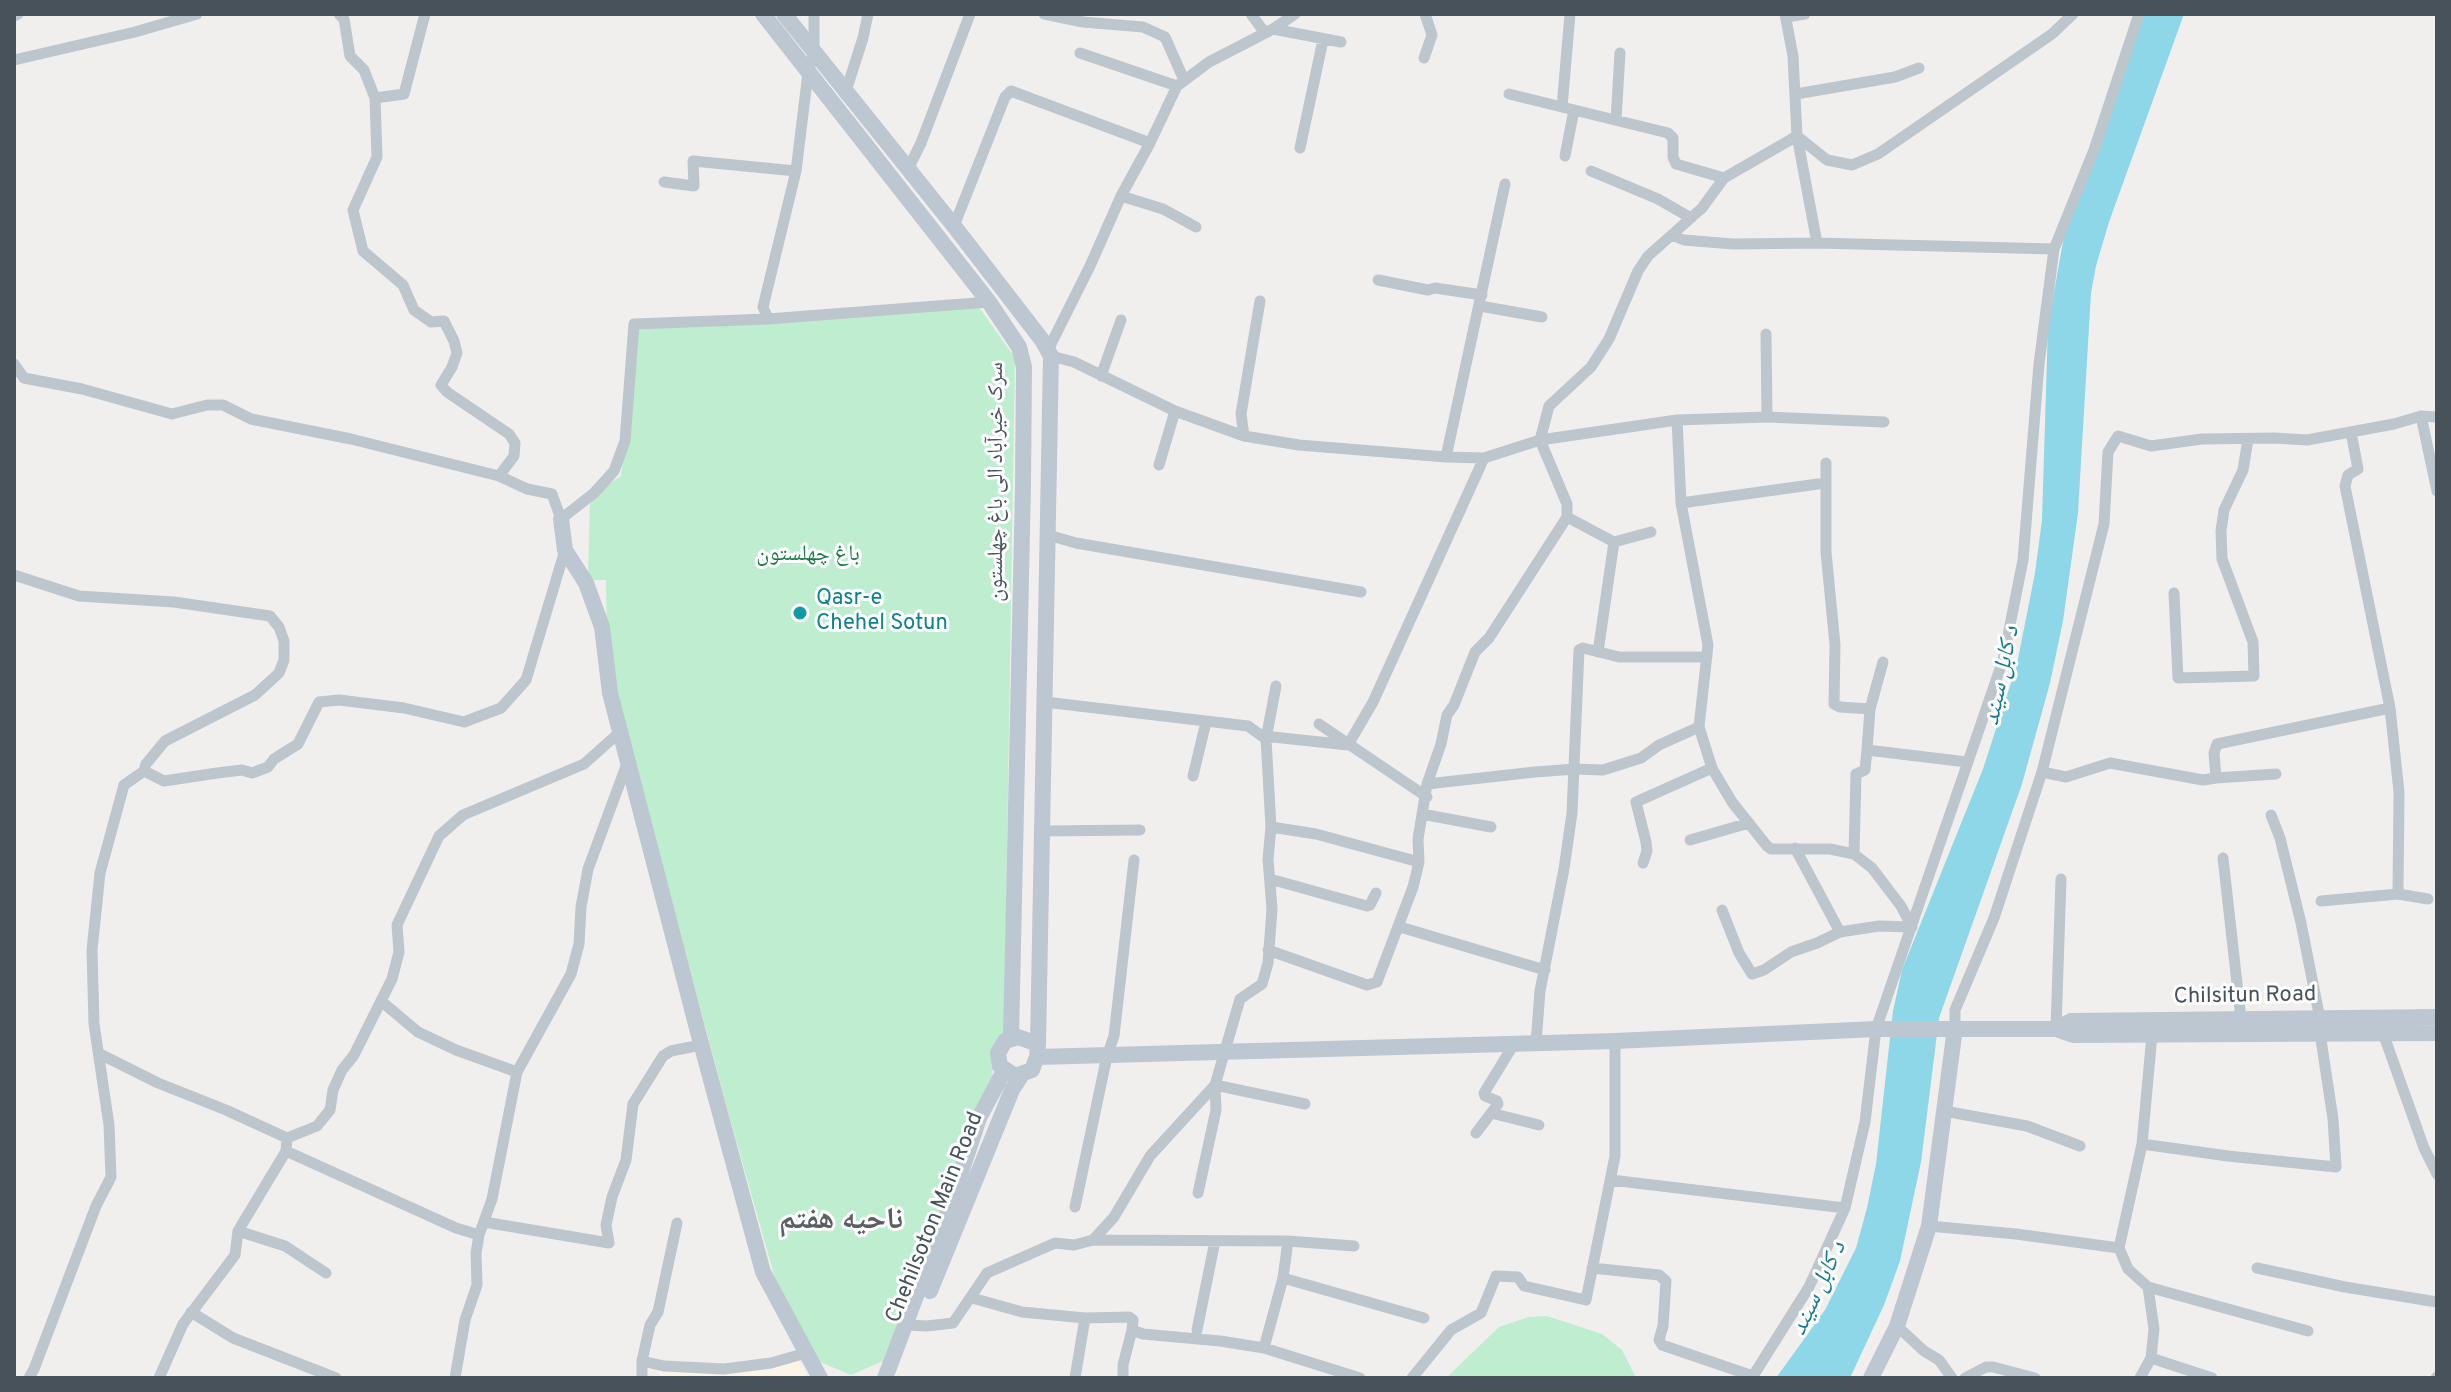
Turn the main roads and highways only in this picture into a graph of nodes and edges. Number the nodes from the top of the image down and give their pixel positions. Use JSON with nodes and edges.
{"nodes":[{"id":1,"x":763,"y":14,"type":"edge"},
{"id":2,"x":784,"y":14,"type":"edge"},
{"id":3,"x":561,"y":519,"type":"road end"},
{"id":4,"x":2437,"y":1017,"type":"edge"},
{"id":5,"x":2320,"y":1026,"type":"junction"},
{"id":6,"x":1948,"y":1028,"type":"junction"},
{"id":7,"x":2056,"y":1029,"type":"junction"},
{"id":8,"x":2437,"y":1033,"type":"edge"},
{"id":9,"x":1011,"y":1038,"type":"junction"},
{"id":10,"x":1037,"y":1051,"type":"junction"},
{"id":11,"x":1004,"y":1071,"type":"junction"},
{"id":12,"x":1021,"y":1076,"type":"junction"},
{"id":13,"x":911,"y":1325,"type":"junction"},
{"id":14,"x":820,"y":1378,"type":"edge"},
{"id":15,"x":885,"y":1378,"type":"edge"},
{"id":16,"x":897,"y":1378,"type":"edge"},
{"id":17,"x":1871,"y":1378,"type":"edge"}],
"edges":[{"from":1,"to":9,"type":"main road","name":"سرک خیرآباد الی باغ چهلستون"},
{"from":2,"to":10,"type":"main road"},
{"from":3,"to":14,"type":"main road"},
{"from":4,"to":5,"type":"main road","name":"Chilsitun Road"},
{"from":5,"to":7,"type":"main road","name":"Chilsitun Road"},
{"from":5,"to":7,"type":"main road","name":"Chilsitun Road"},
{"from":5,"to":8,"type":"main road","name":"Chilsitun Road"},
{"from":6,"to":7,"type":"main road","name":"Chilsitun Road"},
{"from":6,"to":10,"type":"main road","name":"Chilsitun Road"},
{"from":6,"to":17,"type":"main road"},
{"from":9,"to":10,"type":"main road"},
{"from":9,"to":11,"type":"main road"},
{"from":10,"to":12,"type":"main road"},
{"from":11,"to":12,"type":"main road"},
{"from":11,"to":13,"type":"main road","name":"Chehilsoton Main Road"},
{"from":12,"to":13,"type":"main road","name":"Chehilsoton Main Road"},
{"from":13,"to":15,"type":"main road","name":"Chehilsoton Main Road"},
{"from":13,"to":16,"type":"main road","name":"Chehilsoton Main Road"}]}
